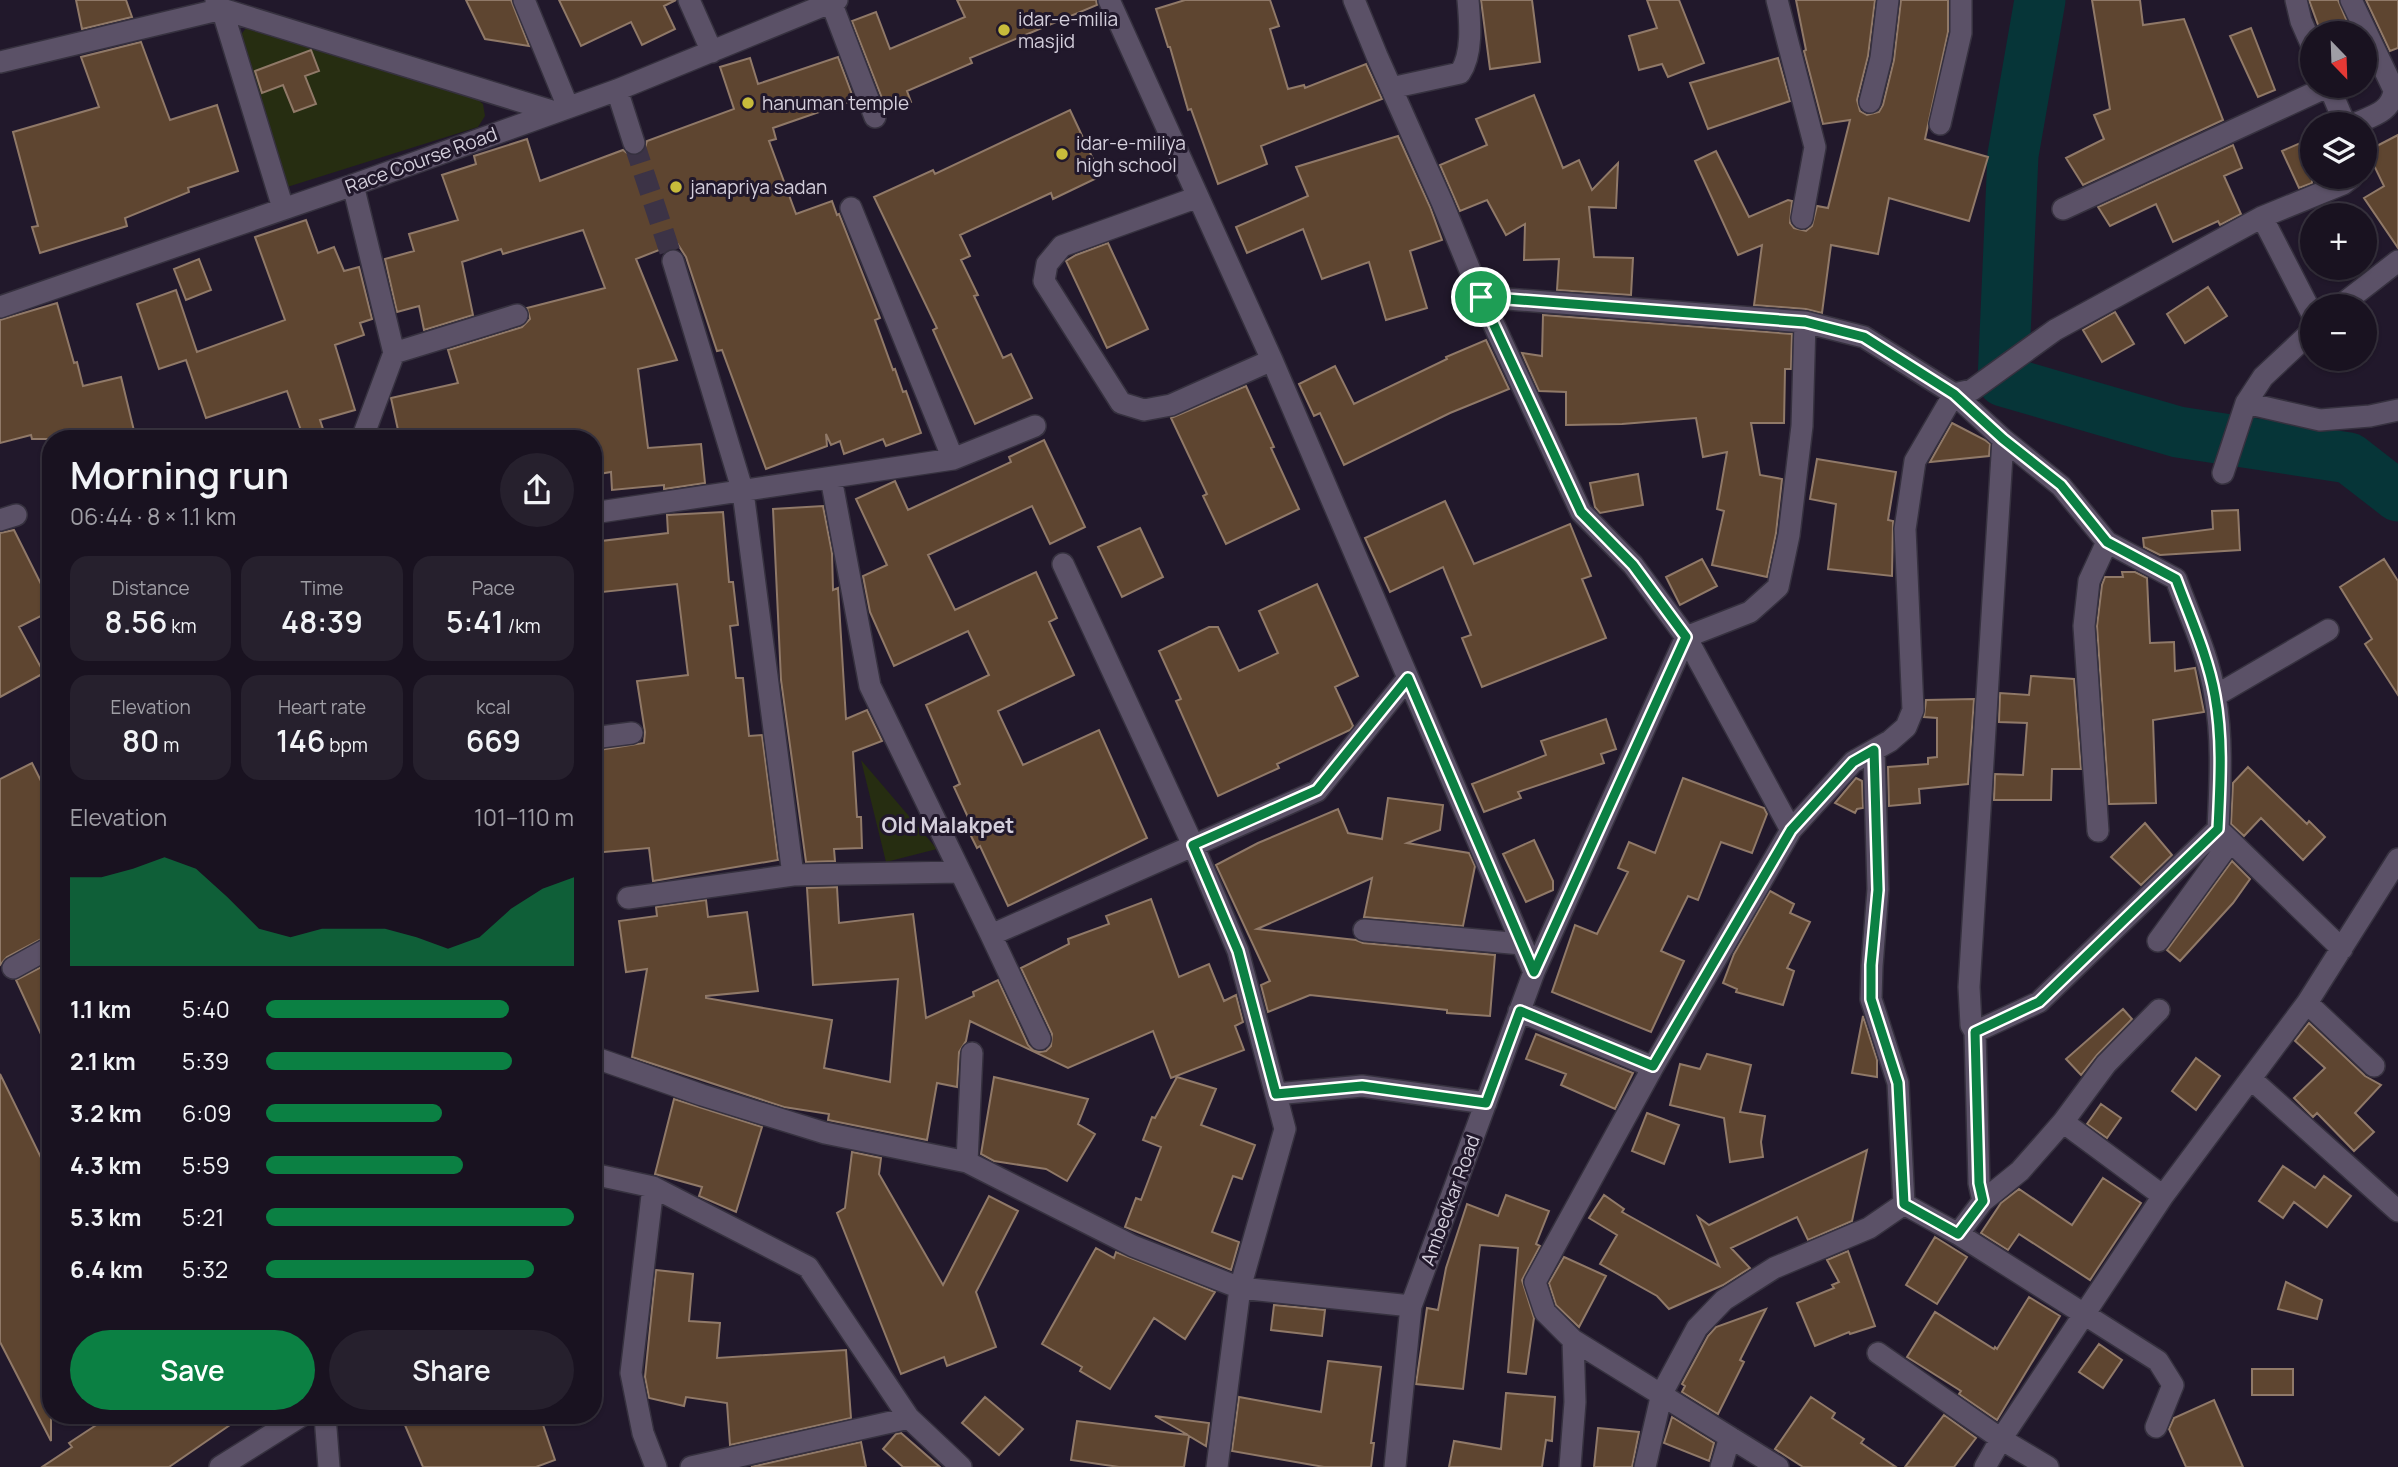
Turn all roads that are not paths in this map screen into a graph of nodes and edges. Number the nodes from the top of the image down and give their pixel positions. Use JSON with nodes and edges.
{"nodes":[{"id":1,"x":524,"y":0,"type":"edge"},
{"id":2,"x":689,"y":0,"type":"edge"},
{"id":3,"x":1109,"y":0,"type":"edge"},
{"id":4,"x":1354,"y":0,"type":"edge"},
{"id":5,"x":1468,"y":0,"type":"edge"},
{"id":6,"x":1777,"y":0,"type":"edge"},
{"id":7,"x":1888,"y":0,"type":"edge"},
{"id":8,"x":1961,"y":0,"type":"edge"},
{"id":9,"x":2296,"y":0,"type":"edge"},
{"id":10,"x":2351,"y":0,"type":"edge"},
{"id":11,"x":834,"y":1,"type":"edge"},
{"id":12,"x":218,"y":4,"type":"edge"},
{"id":13,"x":2301,"y":21,"type":"edge"},
{"id":14,"x":712,"y":52,"type":"junction"},
{"id":15,"x":0,"y":62,"type":"edge"},
{"id":16,"x":1391,"y":88,"type":"junction"},
{"id":17,"x":617,"y":90,"type":"junction"},
{"id":18,"x":2303,"y":98,"type":"edge"},
{"id":19,"x":1870,"y":102,"type":"dead end"},
{"id":20,"x":562,"y":109,"type":"junction"},
{"id":21,"x":2377,"y":113,"type":"edge"},
{"id":22,"x":875,"y":117,"type":"dead end"},
{"id":23,"x":1940,"y":124,"type":"dead end"},
{"id":24,"x":634,"y":143,"type":"tunnel mouth"},
{"id":25,"x":353,"y":185,"type":"junction"},
{"id":26,"x":2331,"y":189,"type":"edge"},
{"id":27,"x":1198,"y":197,"type":"junction"},
{"id":28,"x":282,"y":208,"type":"junction"},
{"id":29,"x":851,"y":208,"type":"dead end"},
{"id":30,"x":2063,"y":209,"type":"dead end"},
{"id":31,"x":2262,"y":217,"type":"junction"},
{"id":32,"x":1802,"y":218,"type":"dead end"},
{"id":33,"x":673,"y":261,"type":"tunnel mouth"},
{"id":34,"x":2398,"y":261,"type":"edge"},
{"id":35,"x":2302,"y":294,"type":"edge"},
{"id":36,"x":2355,"y":294,"type":"edge"},
{"id":37,"x":1481,"y":297,"type":"junction"},
{"id":38,"x":0,"y":307,"type":"edge"},
{"id":39,"x":517,"y":315,"type":"dead end"},
{"id":40,"x":1805,"y":322,"type":"junction"},
{"id":41,"x":2300,"y":342,"type":"edge"},
{"id":42,"x":394,"y":353,"type":"junction"},
{"id":43,"x":1272,"y":360,"type":"junction"},
{"id":44,"x":1963,"y":392,"type":"junction"},
{"id":45,"x":2246,"y":403,"type":"junction"},
{"id":46,"x":2398,"y":410,"type":"edge"},
{"id":47,"x":1035,"y":426,"type":"dead end"},
{"id":48,"x":365,"y":430,"type":"edge"},
{"id":49,"x":2003,"y":439,"type":"junction"},
{"id":50,"x":953,"y":459,"type":"junction"},
{"id":51,"x":2223,"y":473,"type":"dead end"},
{"id":52,"x":831,"y":478,"type":"junction"},
{"id":53,"x":743,"y":492,"type":"junction"},
{"id":54,"x":602,"y":512,"type":"edge"},
{"id":55,"x":2107,"y":542,"type":"junction"},
{"id":56,"x":1063,"y":564,"type":"dead end"},
{"id":57,"x":2328,"y":631,"type":"dead end"},
{"id":58,"x":1686,"y":637,"type":"junction"},
{"id":59,"x":1408,"y":678,"type":"junction"},
{"id":60,"x":2216,"y":696,"type":"junction"},
{"id":61,"x":632,"y":733,"type":"dead end"},
{"id":62,"x":602,"y":737,"type":"edge"},
{"id":63,"x":1874,"y":750,"type":"junction"},
{"id":64,"x":1791,"y":830,"type":"junction"},
{"id":65,"x":2098,"y":831,"type":"dead end"},
{"id":66,"x":2224,"y":835,"type":"junction"},
{"id":67,"x":1193,"y":845,"type":"junction"},
{"id":68,"x":2398,"y":859,"type":"edge"},
{"id":69,"x":960,"y":872,"type":"junction"},
{"id":70,"x":793,"y":875,"type":"junction"},
{"id":71,"x":628,"y":898,"type":"dead end"},
{"id":72,"x":1364,"y":930,"type":"dead end"},
{"id":73,"x":991,"y":935,"type":"junction"},
{"id":74,"x":2158,"y":941,"type":"dead end"},
{"id":75,"x":1522,"y":944,"type":"junction"},
{"id":76,"x":2342,"y":949,"type":"junction"},
{"id":77,"x":42,"y":952,"type":"edge"},
{"id":78,"x":13,"y":968,"type":"dead end"},
{"id":79,"x":1534,"y":972,"type":"junction"},
{"id":80,"x":2307,"y":1003,"type":"junction"},
{"id":81,"x":2159,"y":1010,"type":"dead end"},
{"id":82,"x":1520,"y":1011,"type":"junction"},
{"id":83,"x":1975,"y":1032,"type":"junction"},
{"id":84,"x":1040,"y":1039,"type":"dead end"},
{"id":85,"x":972,"y":1053,"type":"dead end"},
{"id":86,"x":602,"y":1060,"type":"edge"},
{"id":87,"x":1653,"y":1066,"type":"junction"},
{"id":88,"x":2374,"y":1066,"type":"dead end"},
{"id":89,"x":2251,"y":1079,"type":"junction"},
{"id":90,"x":1276,"y":1094,"type":"junction"},
{"id":91,"x":1486,"y":1103,"type":"junction"},
{"id":92,"x":2063,"y":1122,"type":"junction"},
{"id":93,"x":967,"y":1162,"type":"junction"},
{"id":94,"x":602,"y":1176,"type":"edge"},
{"id":95,"x":653,"y":1187,"type":"junction"},
{"id":96,"x":2163,"y":1196,"type":"junction"},
{"id":97,"x":1983,"y":1201,"type":"junction"},
{"id":98,"x":1904,"y":1204,"type":"junction"},
{"id":99,"x":2398,"y":1211,"type":"edge"},
{"id":100,"x":1958,"y":1234,"type":"junction"},
{"id":101,"x":1240,"y":1288,"type":"junction"},
{"id":102,"x":1411,"y":1306,"type":"junction"},
{"id":103,"x":2084,"y":1315,"type":"junction"},
{"id":104,"x":1573,"y":1339,"type":"junction"},
{"id":105,"x":1878,"y":1353,"type":"dead end"},
{"id":106,"x":1662,"y":1394,"type":"junction"},
{"id":107,"x":909,"y":1418,"type":"junction"},
{"id":108,"x":288,"y":1424,"type":"edge"},
{"id":109,"x":326,"y":1424,"type":"edge"},
{"id":110,"x":2156,"y":1427,"type":"dead end"},
{"id":111,"x":1730,"y":1437,"type":"junction"},
{"id":112,"x":2001,"y":1438,"type":"junction"},
{"id":113,"x":754,"y":1460,"type":"edge"},
{"id":114,"x":219,"y":1467,"type":"edge"},
{"id":115,"x":330,"y":1467,"type":"edge"},
{"id":116,"x":656,"y":1467,"type":"edge"},
{"id":117,"x":691,"y":1467,"type":"edge"},
{"id":118,"x":961,"y":1467,"type":"edge"},
{"id":119,"x":1217,"y":1467,"type":"edge"},
{"id":120,"x":1395,"y":1467,"type":"edge"},
{"id":121,"x":1570,"y":1467,"type":"edge"},
{"id":122,"x":1645,"y":1467,"type":"edge"},
{"id":123,"x":1721,"y":1467,"type":"edge"},
{"id":124,"x":1778,"y":1467,"type":"edge"},
{"id":125,"x":1985,"y":1467,"type":"edge"},
{"id":126,"x":2048,"y":1467,"type":"edge"}],
"edges":[{"from":1,"to":20,"type":"street"},
{"from":2,"to":14,"type":"street"},
{"from":3,"to":27,"type":"street"},
{"from":4,"to":16,"type":"street"},
{"from":5,"to":16,"type":"street"},
{"from":6,"to":32,"type":"street"},
{"from":7,"to":19,"type":"street"},
{"from":8,"to":23,"type":"street"},
{"from":9,"to":13,"type":"street"},
{"from":10,"to":21,"type":"street"},
{"from":11,"to":14,"type":"street","name":"Race Course Road"},
{"from":11,"to":22,"type":"street"},
{"from":12,"to":15,"type":"street"},
{"from":12,"to":20,"type":"street"},
{"from":12,"to":28,"type":"street"},
{"from":14,"to":17,"type":"street","name":"Race Course Road"},
{"from":16,"to":37,"type":"street"},
{"from":17,"to":20,"type":"street","name":"Race Course Road"},
{"from":17,"to":24,"type":"street"},
{"from":18,"to":30,"type":"street"},
{"from":20,"to":25,"type":"street","name":"Race Course Road"},
{"from":25,"to":28,"type":"street","name":"Race Course Road"},
{"from":25,"to":42,"type":"street"},
{"from":26,"to":31,"type":"street"},
{"from":27,"to":43,"type":"street"},
{"from":27,"to":43,"type":"street"},
{"from":28,"to":38,"type":"street","name":"Race Course Road"},
{"from":29,"to":50,"type":"street"},
{"from":31,"to":35,"type":"street"},
{"from":31,"to":44,"type":"street"},
{"from":33,"to":53,"type":"street"},
{"from":34,"to":36,"type":"street"},
{"from":37,"to":40,"type":"street"},
{"from":37,"to":58,"type":"street"},
{"from":39,"to":42,"type":"street"},
{"from":40,"to":44,"type":"street"},
{"from":40,"to":58,"type":"street"},
{"from":41,"to":45,"type":"street"},
{"from":42,"to":48,"type":"street"},
{"from":43,"to":59,"type":"street"},
{"from":44,"to":49,"type":"street"},
{"from":44,"to":63,"type":"street"},
{"from":45,"to":46,"type":"street"},
{"from":45,"to":51,"type":"street"},
{"from":47,"to":50,"type":"street"},
{"from":49,"to":55,"type":"street"},
{"from":49,"to":83,"type":"street"},
{"from":50,"to":52,"type":"street"},
{"from":52,"to":53,"type":"street"},
{"from":52,"to":69,"type":"street"},
{"from":53,"to":54,"type":"street"},
{"from":53,"to":70,"type":"street"},
{"from":55,"to":60,"type":"street"},
{"from":55,"to":65,"type":"street"},
{"from":56,"to":67,"type":"street"},
{"from":57,"to":60,"type":"street"},
{"from":58,"to":64,"type":"street"},
{"from":58,"to":79,"type":"street","name":"Ambedkar Road"},
{"from":59,"to":67,"type":"street"},
{"from":59,"to":75,"type":"street"},
{"from":60,"to":66,"type":"street"},
{"from":61,"to":62,"type":"street"},
{"from":63,"to":64,"type":"street"},
{"from":63,"to":98,"type":"street"},
{"from":64,"to":87,"type":"street"},
{"from":66,"to":74,"type":"street"},
{"from":66,"to":76,"type":"street"},
{"from":66,"to":83,"type":"street"},
{"from":67,"to":73,"type":"street"},
{"from":67,"to":90,"type":"street"},
{"from":68,"to":76,"type":"street"},
{"from":69,"to":70,"type":"street"},
{"from":69,"to":73,"type":"street"},
{"from":70,"to":71,"type":"street"},
{"from":72,"to":75,"type":"street"},
{"from":73,"to":84,"type":"street"},
{"from":75,"to":79,"type":"street"},
{"from":76,"to":80,"type":"street"},
{"from":77,"to":78,"type":"street"},
{"from":79,"to":82,"type":"street","name":"Ambedkar Road"},
{"from":80,"to":88,"type":"street"},
{"from":80,"to":89,"type":"street"},
{"from":81,"to":92,"type":"street"},
{"from":82,"to":87,"type":"street"},
{"from":82,"to":91,"type":"street","name":"Ambedkar Road"},
{"from":83,"to":97,"type":"street"},
{"from":85,"to":93,"type":"street"},
{"from":86,"to":93,"type":"street"},
{"from":87,"to":104,"type":"street"},
{"from":89,"to":96,"type":"street"},
{"from":89,"to":99,"type":"street"},
{"from":90,"to":91,"type":"street"},
{"from":90,"to":101,"type":"street"},
{"from":91,"to":102,"type":"street","name":"Ambedkar Road"},
{"from":92,"to":96,"type":"street"},
{"from":92,"to":97,"type":"street"},
{"from":93,"to":101,"type":"street"},
{"from":94,"to":95,"type":"street"},
{"from":95,"to":107,"type":"street"},
{"from":95,"to":116,"type":"street"},
{"from":96,"to":103,"type":"street"},
{"from":97,"to":100,"type":"street"},
{"from":98,"to":100,"type":"street"},
{"from":98,"to":106,"type":"street"},
{"from":100,"to":103,"type":"street"},
{"from":101,"to":102,"type":"street"},
{"from":101,"to":119,"type":"street"},
{"from":102,"to":120,"type":"street","name":"Ambedkar Road"},
{"from":103,"to":110,"type":"street"},
{"from":103,"to":112,"type":"street"},
{"from":104,"to":106,"type":"street"},
{"from":104,"to":121,"type":"street"},
{"from":105,"to":112,"type":"street"},
{"from":106,"to":111,"type":"street"},
{"from":106,"to":122,"type":"street"},
{"from":107,"to":113,"type":"street"},
{"from":107,"to":118,"type":"street"},
{"from":108,"to":114,"type":"street"},
{"from":109,"to":115,"type":"street"},
{"from":111,"to":123,"type":"street"},
{"from":111,"to":124,"type":"street"},
{"from":112,"to":125,"type":"street"},
{"from":112,"to":126,"type":"street"},
{"from":113,"to":117,"type":"street"}]}
